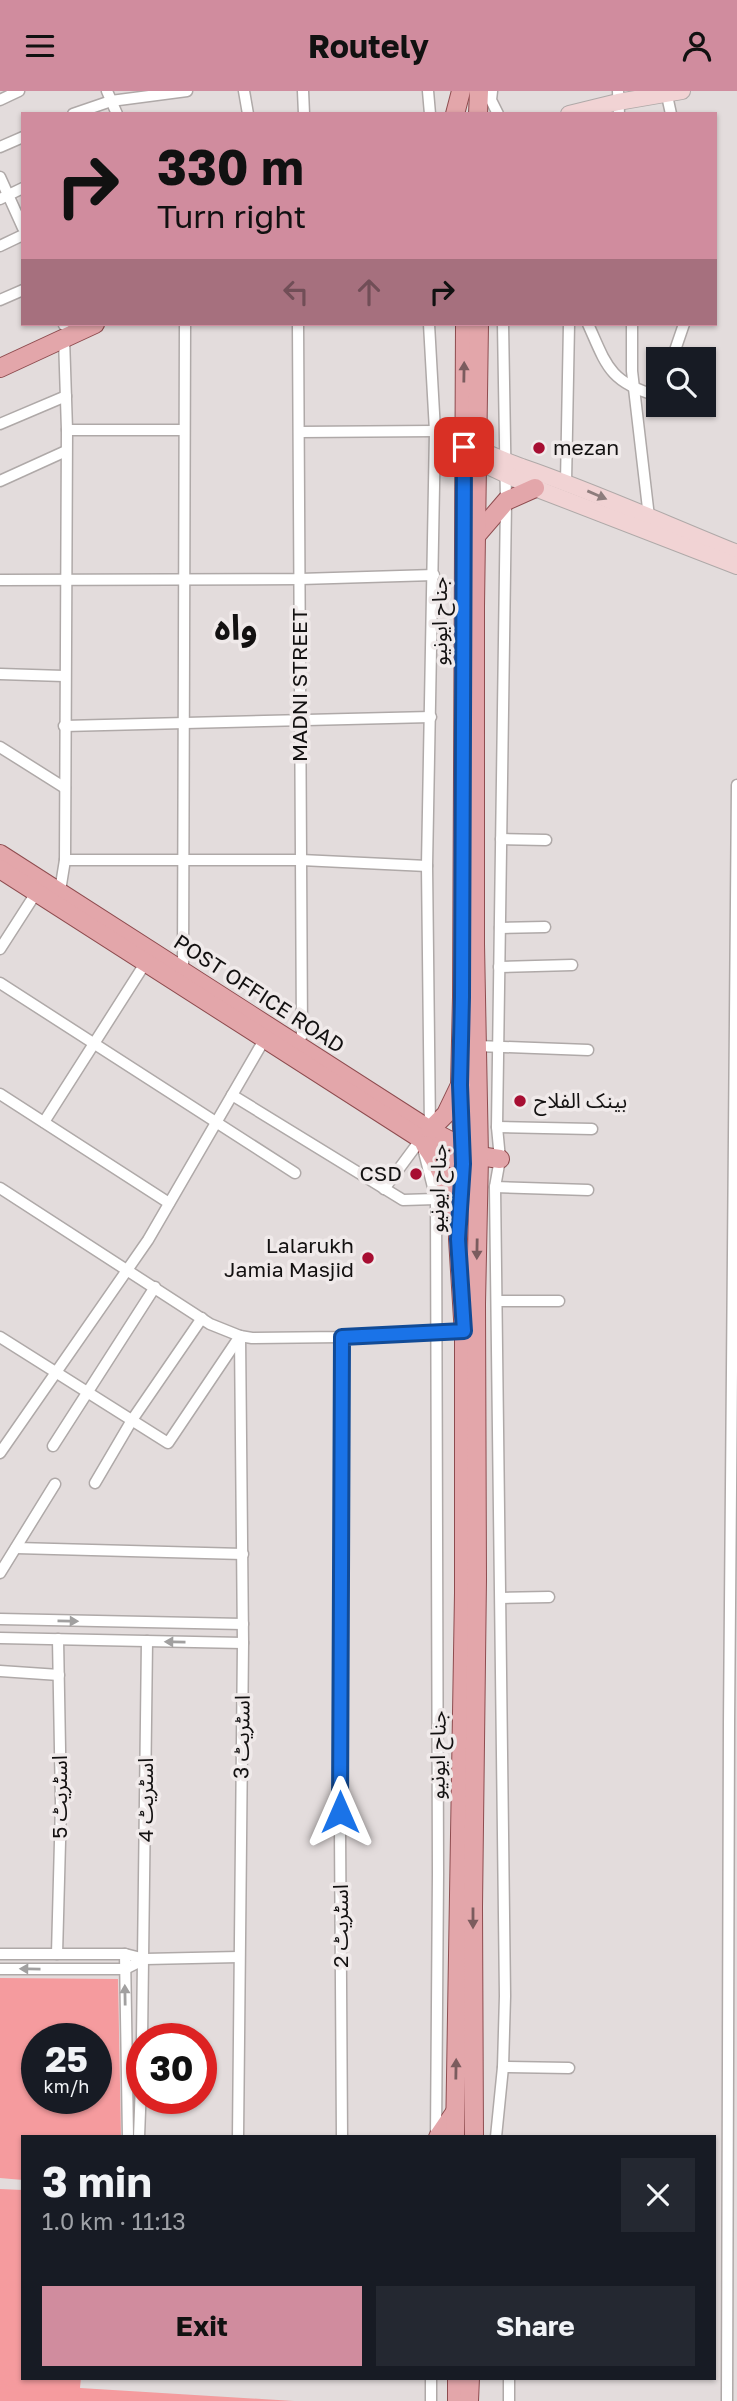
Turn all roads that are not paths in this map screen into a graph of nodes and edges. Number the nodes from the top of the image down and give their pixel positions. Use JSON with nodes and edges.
{"nodes":[{"id":1,"x":19,"y":91,"type":"edge"},
{"id":2,"x":187,"y":91,"type":"edge"},
{"id":3,"x":244,"y":91,"type":"edge"},
{"id":4,"x":303,"y":91,"type":"edge"},
{"id":5,"x":428,"y":91,"type":"edge"},
{"id":6,"x":461,"y":91,"type":"edge"},
{"id":7,"x":479,"y":91,"type":"edge"},
{"id":8,"x":492,"y":91,"type":"edge"},
{"id":9,"x":672,"y":92,"type":"edge"},
{"id":10,"x":109,"y":96,"type":"edge"},
{"id":11,"x":0,"y":100,"type":"edge"},
{"id":12,"x":619,"y":102,"type":"edge"},
{"id":13,"x":78,"y":112,"type":"edge"},
{"id":14,"x":116,"y":112,"type":"edge"},
{"id":15,"x":248,"y":112,"type":"edge"},
{"id":16,"x":304,"y":112,"type":"edge"},
{"id":17,"x":430,"y":112,"type":"edge"},
{"id":18,"x":456,"y":112,"type":"edge"},
{"id":19,"x":478,"y":112,"type":"edge"},
{"id":20,"x":497,"y":112,"type":"edge"},
{"id":21,"x":577,"y":112,"type":"edge"},
{"id":22,"x":670,"y":112,"type":"edge"},
{"id":23,"x":21,"y":138,"type":"edge"},
{"id":24,"x":0,"y":147,"type":"edge"},
{"id":25,"x":0,"y":177,"type":"edge"},
{"id":26,"x":21,"y":189,"type":"edge"},
{"id":27,"x":4,"y":197,"type":"edge"},
{"id":28,"x":21,"y":225,"type":"edge"},
{"id":29,"x":21,"y":236,"type":"edge"},
{"id":30,"x":0,"y":246,"type":"edge"},
{"id":31,"x":21,"y":291,"type":"edge"},
{"id":32,"x":0,"y":300,"type":"edge"},
{"id":33,"x":185,"y":326,"type":"edge"},
{"id":34,"x":298,"y":326,"type":"edge"},
{"id":35,"x":429,"y":326,"type":"edge"},
{"id":36,"x":464,"y":326,"type":"edge"},
{"id":37,"x":479,"y":326,"type":"edge"},
{"id":38,"x":503,"y":326,"type":"edge"},
{"id":39,"x":569,"y":326,"type":"edge"},
{"id":40,"x":589,"y":326,"type":"edge"},
{"id":41,"x":632,"y":326,"type":"edge"},
{"id":42,"x":683,"y":326,"type":"edge"},
{"id":43,"x":65,"y":328,"type":"edge"},
{"id":44,"x":676,"y":347,"type":"edge"},
{"id":45,"x":0,"y":354,"type":"edge"},
{"id":46,"x":0,"y":368,"type":"edge"},
{"id":47,"x":634,"y":389,"type":"junction"},
{"id":48,"x":646,"y":392,"type":"edge"},
{"id":49,"x":66,"y":396,"type":"junction"},
{"id":50,"x":0,"y":424,"type":"edge"},
{"id":51,"x":67,"y":430,"type":"junction"},
{"id":52,"x":184,"y":430,"type":"junction"},
{"id":53,"x":435,"y":431,"type":"junction"},
{"id":54,"x":300,"y":432,"type":"junction"},
{"id":55,"x":66,"y":451,"type":"junction"},
{"id":56,"x":470,"y":454,"type":"junction"},
{"id":57,"x":505,"y":468,"type":"junction"},
{"id":58,"x":0,"y":481,"type":"edge"},
{"id":59,"x":566,"y":482,"type":"junction"},
{"id":60,"x":535,"y":488,"type":"junction"},
{"id":61,"x":506,"y":501,"type":"junction"},
{"id":62,"x":656,"y":525,"type":"junction"},
{"id":63,"x":476,"y":536,"type":"junction"},
{"id":64,"x":737,"y":553,"type":"edge"},
{"id":65,"x":737,"y":566,"type":"edge"},
{"id":66,"x":434,"y":575,"type":"junction"},
{"id":67,"x":300,"y":579,"type":"junction"},
{"id":68,"x":0,"y":580,"type":"edge"},
{"id":69,"x":182,"y":580,"type":"junction"},
{"id":70,"x":66,"y":581,"type":"junction"},
{"id":71,"x":0,"y":674,"type":"edge"},
{"id":72,"x":64,"y":676,"type":"junction"},
{"id":73,"x":431,"y":717,"type":"junction"},
{"id":74,"x":301,"y":720,"type":"junction"},
{"id":75,"x":183,"y":724,"type":"junction"},
{"id":76,"x":64,"y":726,"type":"junction"},
{"id":77,"x":0,"y":747,"type":"edge"},
{"id":78,"x":737,"y":785,"type":"edge"},
{"id":79,"x":65,"y":788,"type":"junction"},
{"id":80,"x":500,"y":839,"type":"junction"},
{"id":81,"x":546,"y":840,"type":"dead end"},
{"id":82,"x":0,"y":854,"type":"edge"},
{"id":83,"x":65,"y":860,"type":"junction"},
{"id":84,"x":301,"y":860,"type":"junction"},
{"id":85,"x":184,"y":862,"type":"junction"},
{"id":86,"x":427,"y":866,"type":"junction"},
{"id":87,"x":0,"y":869,"type":"edge"},
{"id":88,"x":36,"y":893,"type":"junction"},
{"id":89,"x":58,"y":900,"type":"junction"},
{"id":90,"x":545,"y":927,"type":"dead end"},
{"id":91,"x":500,"y":928,"type":"junction"},
{"id":92,"x":0,"y":949,"type":"edge"},
{"id":93,"x":146,"y":963,"type":"junction"},
{"id":94,"x":572,"y":965,"type":"dead end"},
{"id":95,"x":499,"y":967,"type":"junction"},
{"id":96,"x":183,"y":971,"type":"junction"},
{"id":97,"x":736,"y":975,"type":"edge"},
{"id":98,"x":0,"y":983,"type":"edge"},
{"id":99,"x":264,"y":1040,"type":"junction"},
{"id":100,"x":94,"y":1043,"type":"junction"},
{"id":101,"x":477,"y":1047,"type":"junction"},
{"id":102,"x":498,"y":1049,"type":"junction"},
{"id":103,"x":294,"y":1050,"type":"junction"},
{"id":104,"x":588,"y":1051,"type":"dead end"},
{"id":105,"x":460,"y":1085,"type":"junction"},
{"id":106,"x":0,"y":1094,"type":"edge"},
{"id":107,"x":232,"y":1095,"type":"junction"},
{"id":108,"x":478,"y":1118,"type":"junction"},
{"id":109,"x":44,"y":1122,"type":"junction"},
{"id":110,"x":217,"y":1122,"type":"junction"},
{"id":111,"x":497,"y":1127,"type":"junction"},
{"id":112,"x":592,"y":1129,"type":"dead end"},
{"id":113,"x":426,"y":1135,"type":"junction"},
{"id":114,"x":471,"y":1159,"type":"junction"},
{"id":115,"x":498,"y":1165,"type":"junction"},
{"id":116,"x":295,"y":1174,"type":"dead end"},
{"id":117,"x":0,"y":1188,"type":"edge"},
{"id":118,"x":384,"y":1189,"type":"junction"},
{"id":119,"x":588,"y":1191,"type":"dead end"},
{"id":120,"x":436,"y":1199,"type":"junction"},
{"id":121,"x":169,"y":1203,"type":"junction"},
{"id":122,"x":478,"y":1204,"type":"junction"},
{"id":123,"x":496,"y":1204,"type":"junction"},
{"id":124,"x":458,"y":1239,"type":"junction"},
{"id":125,"x":735,"y":1246,"type":"edge"},
{"id":126,"x":129,"y":1269,"type":"junction"},
{"id":127,"x":155,"y":1287,"type":"junction"},
{"id":128,"x":498,"y":1301,"type":"junction"},
{"id":129,"x":559,"y":1301,"type":"dead end"},
{"id":130,"x":202,"y":1318,"type":"junction"},
{"id":131,"x":735,"y":1321,"type":"edge"},
{"id":132,"x":437,"y":1331,"type":"junction"},
{"id":133,"x":464,"y":1331,"type":"junction"},
{"id":134,"x":240,"y":1336,"type":"junction"},
{"id":135,"x":0,"y":1337,"type":"edge"},
{"id":136,"x":342,"y":1337,"type":"junction"},
{"id":137,"x":57,"y":1372,"type":"junction"},
{"id":138,"x":88,"y":1392,"type":"junction"},
{"id":139,"x":132,"y":1420,"type":"junction"},
{"id":140,"x":53,"y":1446,"type":"dead end"},
{"id":141,"x":0,"y":1453,"type":"edge"},
{"id":142,"x":95,"y":1483,"type":"dead end"},
{"id":143,"x":55,"y":1484,"type":"dead end"},
{"id":144,"x":16,"y":1548,"type":"junction"},
{"id":145,"x":243,"y":1554,"type":"junction"},
{"id":146,"x":0,"y":1573,"type":"edge"},
{"id":147,"x":549,"y":1597,"type":"dead end"},
{"id":148,"x":501,"y":1598,"type":"junction"},
{"id":149,"x":0,"y":1619,"type":"edge"},
{"id":150,"x":243,"y":1624,"type":"junction"},
{"id":151,"x":734,"y":1636,"type":"edge"},
{"id":152,"x":0,"y":1638,"type":"edge"},
{"id":153,"x":58,"y":1639,"type":"junction"},
{"id":154,"x":147,"y":1641,"type":"junction"},
{"id":155,"x":243,"y":1643,"type":"junction"},
{"id":156,"x":0,"y":1671,"type":"edge"},
{"id":157,"x":59,"y":1675,"type":"junction"},
{"id":158,"x":0,"y":1954,"type":"edge"},
{"id":159,"x":57,"y":1954,"type":"junction"},
{"id":160,"x":125,"y":1954,"type":"junction"},
{"id":161,"x":239,"y":1957,"type":"junction"},
{"id":162,"x":145,"y":1959,"type":"junction"},
{"id":163,"x":0,"y":1969,"type":"edge"},
{"id":164,"x":125,"y":1969,"type":"junction"},
{"id":165,"x":143,"y":2023,"type":"edge"},
{"id":166,"x":503,"y":2067,"type":"junction"},
{"id":167,"x":569,"y":2068,"type":"dead end"},
{"id":168,"x":455,"y":2112,"type":"junction"},
{"id":169,"x":140,"y":2114,"type":"edge"},
{"id":170,"x":128,"y":2135,"type":"edge"},
{"id":171,"x":139,"y":2135,"type":"edge"},
{"id":172,"x":238,"y":2135,"type":"edge"},
{"id":173,"x":342,"y":2135,"type":"edge"},
{"id":174,"x":437,"y":2135,"type":"edge"},
{"id":175,"x":438,"y":2135,"type":"edge"},
{"id":176,"x":455,"y":2135,"type":"edge"},
{"id":177,"x":474,"y":2135,"type":"edge"},
{"id":178,"x":496,"y":2135,"type":"edge"},
{"id":179,"x":716,"y":2165,"type":"edge"},
{"id":180,"x":728,"y":2165,"type":"junction"},
{"id":181,"x":732,"y":2204,"type":"edge"},
{"id":182,"x":431,"y":2380,"type":"edge"},
{"id":183,"x":457,"y":2380,"type":"edge"},
{"id":184,"x":470,"y":2380,"type":"edge"},
{"id":185,"x":509,"y":2380,"type":"edge"},
{"id":186,"x":431,"y":2401,"type":"edge"},
{"id":187,"x":457,"y":2401,"type":"edge"},
{"id":188,"x":469,"y":2401,"type":"edge"},
{"id":189,"x":509,"y":2401,"type":"edge"},
{"id":190,"x":727,"y":2401,"type":"edge"}],
"edges":[{"from":1,"to":11,"type":"street"},
{"from":2,"to":10,"type":"street"},
{"from":3,"to":15,"type":"street"},
{"from":4,"to":16,"type":"street"},
{"from":5,"to":17,"type":"street"},
{"from":6,"to":18,"type":"main road"},
{"from":7,"to":19,"type":"main road"},
{"from":8,"to":20,"type":"street"},
{"from":9,"to":12,"type":"main road"},
{"from":9,"to":22,"type":"street"},
{"from":10,"to":13,"type":"street"},
{"from":10,"to":14,"type":"street"},
{"from":12,"to":21,"type":"main road"},
{"from":23,"to":24,"type":"street"},
{"from":25,"to":27,"type":"street"},
{"from":26,"to":27,"type":"street"},
{"from":27,"to":28,"type":"street"},
{"from":29,"to":30,"type":"street"},
{"from":31,"to":32,"type":"street"},
{"from":33,"to":52,"type":"street"},
{"from":34,"to":54,"type":"street","name":"MADNI STREET"},
{"from":35,"to":53,"type":"street"},
{"from":56,"to":36,"type":"main road","name":"جناح ایونیو","one_way":true},
{"from":37,"to":56,"type":"main road","name":"جناح ایونیو"},
{"from":38,"to":57,"type":"street"},
{"from":39,"to":59,"type":"street"},
{"from":40,"to":47,"type":"street"},
{"from":41,"to":47,"type":"street"},
{"from":42,"to":44,"type":"street"},
{"from":43,"to":45,"type":"main road"},
{"from":43,"to":46,"type":"main road"},
{"from":43,"to":49,"type":"street"},
{"from":47,"to":48,"type":"street"},
{"from":47,"to":62,"type":"street"},
{"from":49,"to":50,"type":"street"},
{"from":49,"to":51,"type":"street"},
{"from":51,"to":52,"type":"street"},
{"from":51,"to":55,"type":"street"},
{"from":52,"to":69,"type":"street"},
{"from":53,"to":54,"type":"street"},
{"from":53,"to":66,"type":"street"},
{"from":54,"to":67,"type":"street","name":"MADNI STREET"},
{"from":55,"to":58,"type":"street"},
{"from":55,"to":70,"type":"street"},
{"from":56,"to":57,"type":"main road"},
{"from":56,"to":63,"type":"main road","name":"جناح ایونیو"},
{"from":56,"to":105,"type":"main road","name":"جناح ایونیو"},
{"from":57,"to":59,"type":"main road"},
{"from":57,"to":60,"type":"main road"},
{"from":57,"to":61,"type":"street"},
{"from":59,"to":62,"type":"main road","one_way":true},
{"from":60,"to":61,"type":"main road"},
{"from":60,"to":62,"type":"main road"},
{"from":61,"to":63,"type":"main road"},
{"from":61,"to":80,"type":"street"},
{"from":62,"to":64,"type":"main road"},
{"from":62,"to":65,"type":"main road"},
{"from":63,"to":101,"type":"main road","name":"جناح ایونیو"},
{"from":66,"to":67,"type":"street"},
{"from":66,"to":73,"type":"street"},
{"from":67,"to":69,"type":"street"},
{"from":67,"to":74,"type":"street","name":"MADNI STREET"},
{"from":68,"to":70,"type":"street"},
{"from":69,"to":70,"type":"street"},
{"from":69,"to":75,"type":"street"},
{"from":70,"to":72,"type":"street"},
{"from":71,"to":72,"type":"street"},
{"from":72,"to":76,"type":"street"},
{"from":73,"to":74,"type":"street"},
{"from":73,"to":86,"type":"street"},
{"from":74,"to":75,"type":"street"},
{"from":74,"to":84,"type":"street","name":"MADNI STREET"},
{"from":75,"to":76,"type":"street"},
{"from":75,"to":85,"type":"street"},
{"from":76,"to":79,"type":"street"},
{"from":77,"to":79,"type":"street"},
{"from":78,"to":97,"type":"street"},
{"from":79,"to":83,"type":"street"},
{"from":80,"to":81,"type":"street"},
{"from":80,"to":91,"type":"street"},
{"from":82,"to":89,"type":"main road","name":"POST OFFICE ROAD"},
{"from":83,"to":85,"type":"street"},
{"from":83,"to":89,"type":"street"},
{"from":84,"to":85,"type":"street"},
{"from":84,"to":86,"type":"street"},
{"from":84,"to":103,"type":"street","name":"MADNI STREET"},
{"from":85,"to":96,"type":"street"},
{"from":86,"to":113,"type":"street"},
{"from":87,"to":88,"type":"main road","name":"POST OFFICE ROAD"},
{"from":88,"to":89,"type":"main road","name":"POST OFFICE ROAD"},
{"from":88,"to":92,"type":"street"},
{"from":89,"to":93,"type":"main road","name":"POST OFFICE ROAD"},
{"from":89,"to":96,"type":"main road","name":"POST OFFICE ROAD"},
{"from":90,"to":91,"type":"street"},
{"from":91,"to":95,"type":"street"},
{"from":93,"to":99,"type":"main road","name":"POST OFFICE ROAD"},
{"from":93,"to":100,"type":"street"},
{"from":94,"to":95,"type":"street"},
{"from":95,"to":102,"type":"street"},
{"from":96,"to":103,"type":"main road","name":"POST OFFICE ROAD"},
{"from":97,"to":125,"type":"street"},
{"from":98,"to":100,"type":"street"},
{"from":99,"to":103,"type":"main road","name":"POST OFFICE ROAD"},
{"from":99,"to":107,"type":"street"},
{"from":100,"to":109,"type":"street"},
{"from":100,"to":110,"type":"street"},
{"from":101,"to":102,"type":"street"},
{"from":101,"to":108,"type":"main road","name":"جناح ایونیو"},
{"from":102,"to":104,"type":"street"},
{"from":102,"to":111,"type":"street"},
{"from":103,"to":113,"type":"main road","name":"POST OFFICE ROAD"},
{"from":105,"to":113,"type":"main road"},
{"from":105,"to":114,"type":"main road","name":"جناح ایونیو"},
{"from":106,"to":109,"type":"street"},
{"from":107,"to":110,"type":"street"},
{"from":107,"to":118,"type":"street"},
{"from":108,"to":114,"type":"main road","name":"جناح ایونیو"},
{"from":108,"to":115,"type":"street"},
{"from":109,"to":121,"type":"street"},
{"from":110,"to":116,"type":"street"},
{"from":110,"to":121,"type":"street"},
{"from":111,"to":112,"type":"street"},
{"from":111,"to":115,"type":"street"},
{"from":113,"to":114,"type":"main road","name":"POST OFFICE ROAD"},
{"from":113,"to":118,"type":"street"},
{"from":113,"to":120,"type":"street"},
{"from":113,"to":124,"type":"main road"},
{"from":114,"to":115,"type":"main road","name":"POST OFFICE ROAD"},
{"from":114,"to":122,"type":"main road","name":"جناح ایونیو"},
{"from":114,"to":124,"type":"main road","name":"جناح ایونیو"},
{"from":115,"to":119,"type":"street"},
{"from":115,"to":123,"type":"street"},
{"from":117,"to":126,"type":"street"},
{"from":118,"to":120,"type":"street"},
{"from":120,"to":132,"type":"street"},
{"from":121,"to":126,"type":"street"},
{"from":122,"to":123,"type":"street"},
{"from":122,"to":177,"type":"main road","name":"جناح ایونیو","one_way":true},
{"from":123,"to":128,"type":"street"},
{"from":124,"to":133,"type":"main road","name":"جناح ایونیو"},
{"from":125,"to":131,"type":"street"},
{"from":126,"to":127,"type":"street"},
{"from":126,"to":137,"type":"street"},
{"from":127,"to":130,"type":"street"},
{"from":127,"to":138,"type":"street"},
{"from":128,"to":129,"type":"street"},
{"from":128,"to":148,"type":"street"},
{"from":130,"to":134,"type":"street"},
{"from":130,"to":139,"type":"street"},
{"from":131,"to":151,"type":"street"},
{"from":132,"to":133,"type":"street"},
{"from":132,"to":136,"type":"street"},
{"from":132,"to":174,"type":"street"},
{"from":168,"to":133,"type":"main road","name":"جناح ایونیو","one_way":true},
{"from":134,"to":136,"type":"street"},
{"from":134,"to":139,"type":"street"},
{"from":134,"to":145,"type":"street","name":"اسٹریٹ 3"},
{"from":135,"to":137,"type":"street"},
{"from":136,"to":173,"type":"street","name":"اسٹریٹ 2"},
{"from":137,"to":138,"type":"street"},
{"from":137,"to":141,"type":"street"},
{"from":138,"to":139,"type":"street"},
{"from":138,"to":140,"type":"street"},
{"from":139,"to":142,"type":"street"},
{"from":143,"to":144,"type":"street"},
{"from":144,"to":145,"type":"street"},
{"from":144,"to":146,"type":"street"},
{"from":145,"to":150,"type":"street","name":"اسٹریٹ 3"},
{"from":147,"to":148,"type":"street"},
{"from":148,"to":166,"type":"street"},
{"from":149,"to":150,"type":"street","one_way":true},
{"from":150,"to":155,"type":"street","name":"اسٹریٹ 3"},
{"from":151,"to":180,"type":"street"},
{"from":152,"to":153,"type":"street"},
{"from":153,"to":154,"type":"street"},
{"from":153,"to":157,"type":"street","name":"اسٹریٹ 5"},
{"from":155,"to":154,"type":"street","one_way":true},
{"from":154,"to":162,"type":"street","name":"اسٹریٹ 4"},
{"from":155,"to":161,"type":"street","name":"اسٹریٹ 3"},
{"from":156,"to":157,"type":"street"},
{"from":157,"to":159,"type":"street","name":"اسٹریٹ 5"},
{"from":158,"to":159,"type":"street"},
{"from":159,"to":160,"type":"street"},
{"from":160,"to":162,"type":"street"},
{"from":160,"to":164,"type":"street"},
{"from":161,"to":162,"type":"street"},
{"from":161,"to":172,"type":"street","name":"اسٹریٹ 3"},
{"from":162,"to":164,"type":"street"},
{"from":162,"to":165,"type":"street","name":"اسٹریٹ 4"},
{"from":164,"to":163,"type":"street","one_way":true},
{"from":170,"to":164,"type":"street","one_way":true},
{"from":166,"to":167,"type":"street"},
{"from":166,"to":178,"type":"street"},
{"from":168,"to":175,"type":"main road"},
{"from":168,"to":176,"type":"main road","name":"جناح ایونیو"},
{"from":169,"to":171,"type":"street"},
{"from":179,"to":180,"type":"street"},
{"from":180,"to":181,"type":"street"},
{"from":181,"to":190,"type":"street"},
{"from":182,"to":186,"type":"street"},
{"from":183,"to":187,"type":"main road"},
{"from":184,"to":188,"type":"main road"},
{"from":185,"to":189,"type":"street"}]}
